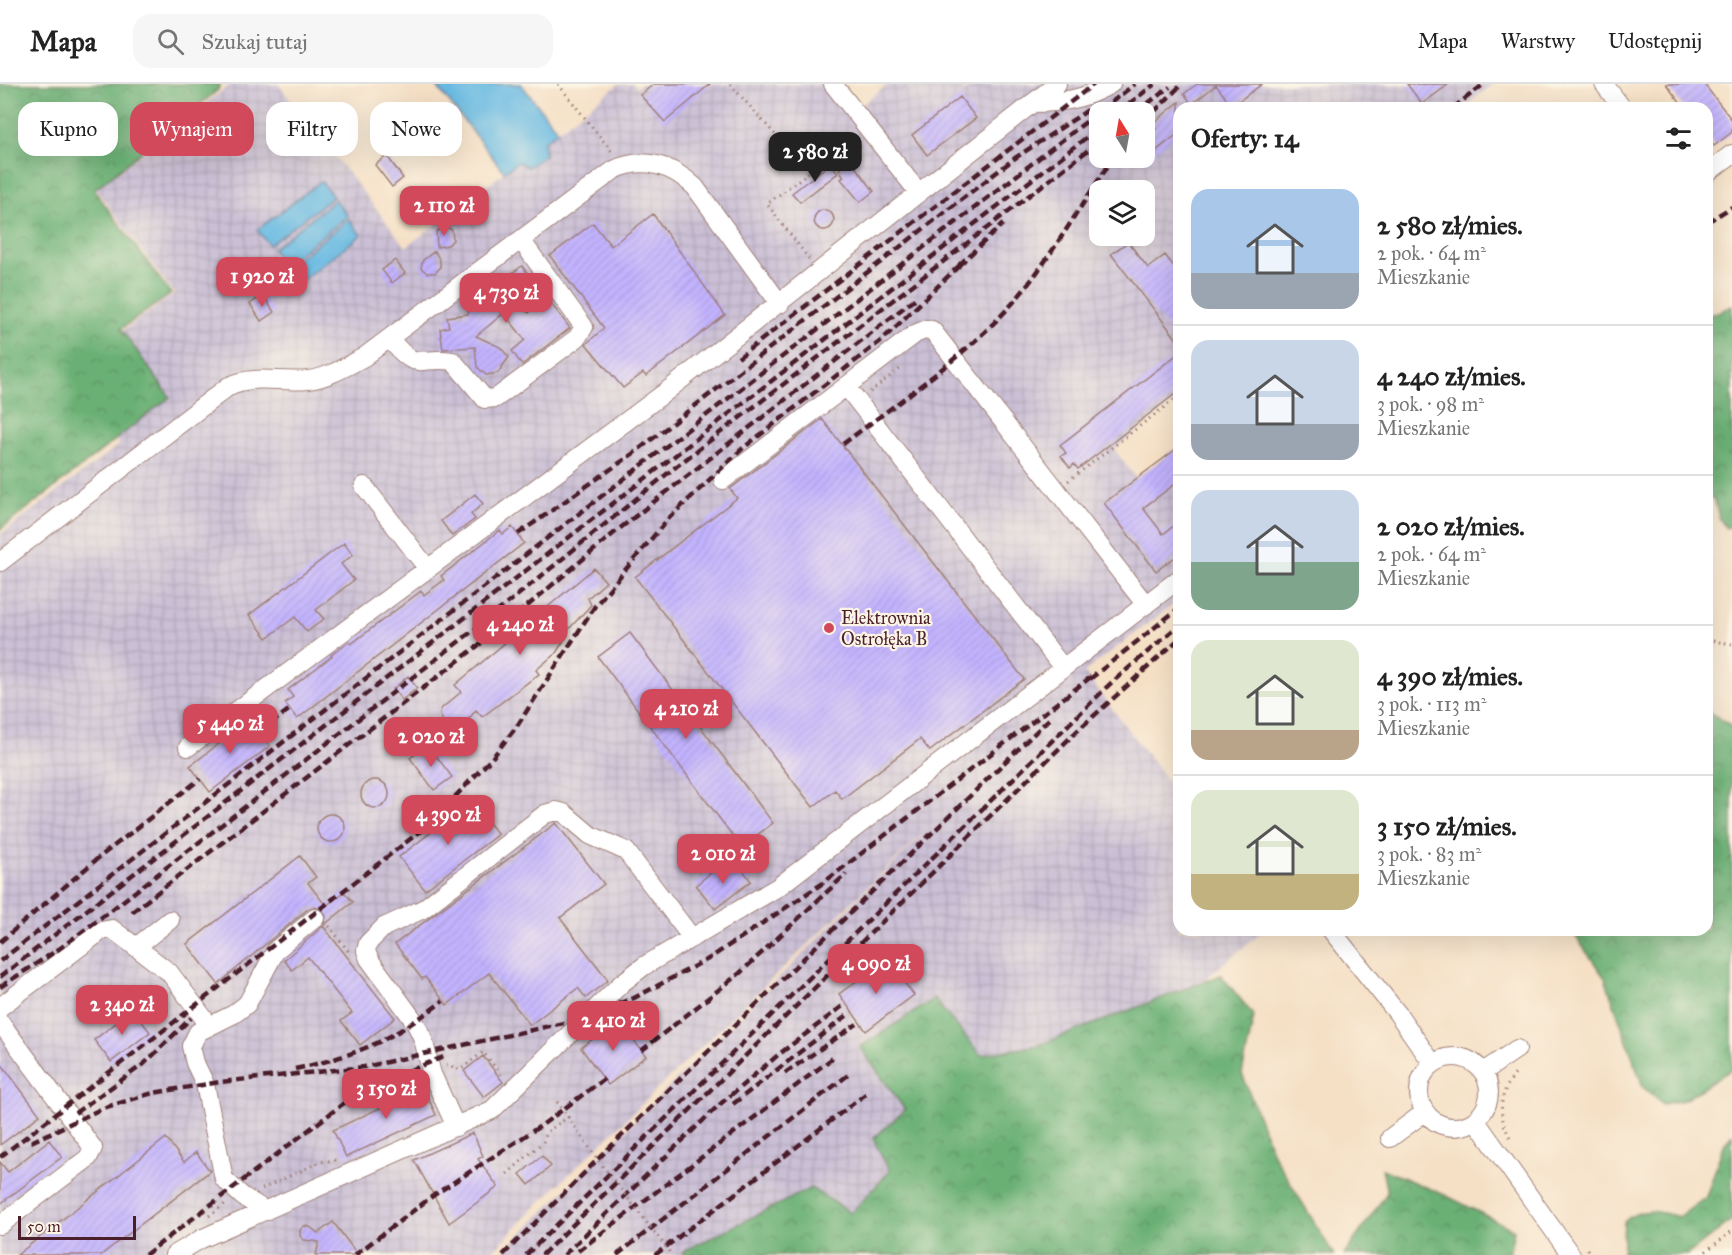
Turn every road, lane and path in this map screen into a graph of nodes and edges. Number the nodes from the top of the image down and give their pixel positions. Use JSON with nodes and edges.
{"nodes":[{"id":1,"x":558,"y":84,"type":"edge"},
{"id":2,"x":730,"y":84,"type":"edge"},
{"id":3,"x":833,"y":84,"type":"edge"},
{"id":4,"x":1056,"y":84,"type":"edge"},
{"id":5,"x":1111,"y":84,"type":"edge"},
{"id":6,"x":1604,"y":84,"type":"edge"},
{"id":7,"x":1618,"y":102,"type":"edge"},
{"id":8,"x":1032,"y":103,"type":"junction"},
{"id":9,"x":880,"y":143,"type":"junction"},
{"id":10,"x":1732,"y":154,"type":"edge"},
{"id":11,"x":825,"y":160,"type":"junction"},
{"id":12,"x":623,"y":166,"type":"junction"},
{"id":13,"x":1713,"y":168,"type":"edge"},
{"id":14,"x":919,"y":193,"type":"junction"},
{"id":15,"x":521,"y":240,"type":"junction"},
{"id":16,"x":819,"y":273,"type":"junction"},
{"id":17,"x":780,"y":304,"type":"junction"},
{"id":18,"x":389,"y":339,"type":"junction"},
{"id":19,"x":903,"y":366,"type":"dead end"},
{"id":20,"x":846,"y":387,"type":"junction"},
{"id":21,"x":1173,"y":401,"type":"edge"},
{"id":22,"x":858,"y":402,"type":"junction"},
{"id":23,"x":723,"y":480,"type":"dead end"},
{"id":24,"x":1065,"y":484,"type":"dead end"},
{"id":25,"x":364,"y":486,"type":"dead end"},
{"id":26,"x":0,"y":562,"type":"edge"},
{"id":27,"x":428,"y":568,"type":"junction"},
{"id":28,"x":1173,"y":584,"type":"edge"},
{"id":29,"x":1146,"y":605,"type":"junction"},
{"id":30,"x":1713,"y":641,"type":"edge"},
{"id":31,"x":1732,"y":644,"type":"edge"},
{"id":32,"x":1063,"y":668,"type":"junction"},
{"id":33,"x":188,"y":747,"type":"dead end"},
{"id":34,"x":171,"y":920,"type":"dead end"},
{"id":35,"x":322,"y":921,"type":"joint"},
{"id":36,"x":1339,"y":936,"type":"edge"},
{"id":37,"x":692,"y":938,"type":"junction"},
{"id":38,"x":136,"y":947,"type":"junction"},
{"id":39,"x":356,"y":961,"type":"dead end"},
{"id":40,"x":0,"y":1007,"type":"edge"},
{"id":41,"x":0,"y":1022,"type":"edge"},
{"id":42,"x":209,"y":1025,"type":"junction"},
{"id":43,"x":1517,"y":1049,"type":"dead end"},
{"id":44,"x":443,"y":1057,"type":"dead end"},
{"id":45,"x":1432,"y":1064,"type":"junction"},
{"id":46,"x":1483,"y":1072,"type":"junction"},
{"id":47,"x":1516,"y":1073,"type":"dead end"},
{"id":48,"x":508,"y":1083,"type":"dead end"},
{"id":49,"x":555,"y":1099,"type":"dead end"},
{"id":50,"x":1425,"y":1112,"type":"junction"},
{"id":51,"x":568,"y":1117,"type":"junction"},
{"id":52,"x":1476,"y":1120,"type":"junction"},
{"id":53,"x":456,"y":1127,"type":"junction"},
{"id":54,"x":1390,"y":1138,"type":"dead end"},
{"id":55,"x":1512,"y":1142,"type":"dead end"},
{"id":56,"x":338,"y":1160,"type":"dead end"},
{"id":57,"x":507,"y":1174,"type":"dead end"},
{"id":58,"x":242,"y":1196,"type":"junction"},
{"id":59,"x":266,"y":1211,"type":"junction"},
{"id":60,"x":203,"y":1220,"type":"dead end"},
{"id":61,"x":0,"y":1225,"type":"edge"},
{"id":62,"x":1732,"y":1231,"type":"edge"},
{"id":63,"x":1578,"y":1250,"type":"edge"},
{"id":64,"x":174,"y":1255,"type":"edge"},
{"id":65,"x":672,"y":1255,"type":"edge"},
{"id":66,"x":1592,"y":1255,"type":"edge"},
{"id":67,"x":1701,"y":1255,"type":"edge"}],
"edges":[{"from":1,"to":12,"type":"path"},
{"from":2,"to":11,"type":"path"},
{"from":3,"to":9,"type":"street"},
{"from":4,"to":8,"type":"street"},
{"from":5,"to":8,"type":"street"},
{"from":6,"to":7,"type":"street"},
{"from":8,"to":14,"type":"street"},
{"from":9,"to":11,"type":"path"},
{"from":9,"to":14,"type":"street"},
{"from":10,"to":13,"type":"street"},
{"from":11,"to":16,"type":"path"},
{"from":12,"to":15,"type":"street"},
{"from":12,"to":17,"type":"street"},
{"from":14,"to":16,"type":"street"},
{"from":15,"to":18,"type":"street"},
{"from":15,"to":18,"type":"street"},
{"from":16,"to":17,"type":"street"},
{"from":17,"to":27,"type":"street"},
{"from":18,"to":26,"type":"street"},
{"from":19,"to":22,"type":"path"},
{"from":20,"to":22,"type":"street"},
{"from":20,"to":23,"type":"street"},
{"from":20,"to":29,"type":"street"},
{"from":21,"to":24,"type":"path"},
{"from":22,"to":32,"type":"street"},
{"from":25,"to":27,"type":"street"},
{"from":27,"to":33,"type":"street"},
{"from":28,"to":29,"type":"street"},
{"from":29,"to":32,"type":"street"},
{"from":30,"to":31,"type":"path"},
{"from":32,"to":37,"type":"street"},
{"from":34,"to":38,"type":"street"},
{"from":35,"to":39,"type":"path"},
{"from":35,"to":42,"type":"street"},
{"from":36,"to":45,"type":"street"},
{"from":37,"to":53,"type":"street"},
{"from":37,"to":53,"type":"street"},
{"from":38,"to":40,"type":"street"},
{"from":38,"to":42,"type":"street"},
{"from":41,"to":61,"type":"street"},
{"from":42,"to":58,"type":"street"},
{"from":43,"to":46,"type":"street"},
{"from":44,"to":48,"type":"path"},
{"from":45,"to":46,"type":"street"},
{"from":45,"to":50,"type":"street"},
{"from":46,"to":52,"type":"street"},
{"from":47,"to":55,"type":"path"},
{"from":49,"to":51,"type":"path"},
{"from":50,"to":52,"type":"street"},
{"from":50,"to":54,"type":"street"},
{"from":51,"to":57,"type":"path"},
{"from":51,"to":65,"type":"path","bridge":true},
{"from":52,"to":63,"type":"street"},
{"from":53,"to":59,"type":"street"},
{"from":56,"to":58,"type":"path"},
{"from":58,"to":59,"type":"street"},
{"from":58,"to":60,"type":"path"},
{"from":59,"to":64,"type":"street"},
{"from":62,"to":67,"type":"path"},
{"from":63,"to":66,"type":"path"}]}
